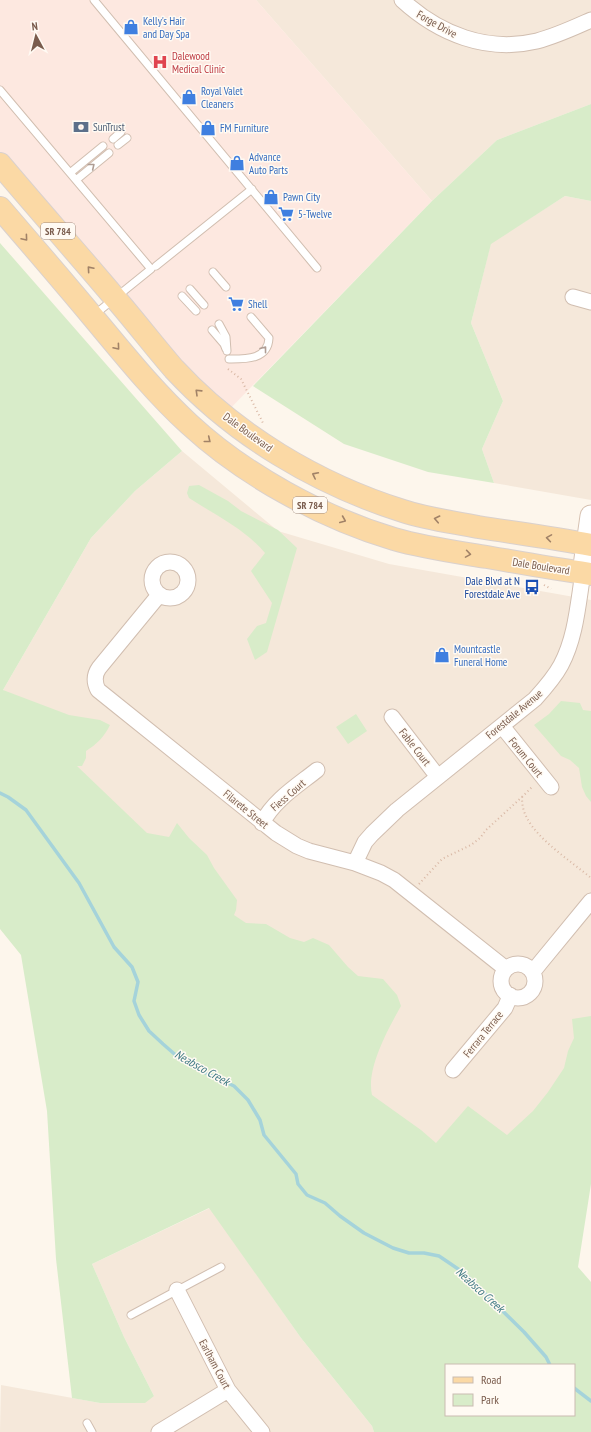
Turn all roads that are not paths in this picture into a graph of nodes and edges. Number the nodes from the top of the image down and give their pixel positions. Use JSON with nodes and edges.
{"nodes":[{"id":1,"x":94,"y":0,"type":"edge"},
{"id":2,"x":402,"y":0,"type":"edge"},
{"id":3,"x":591,"y":20,"type":"edge"},
{"id":4,"x":0,"y":90,"type":"edge"},
{"id":5,"x":121,"y":132,"type":"dead end"},
{"id":6,"x":113,"y":138,"type":"dead end"},
{"id":7,"x":127,"y":138,"type":"dead end"},
{"id":8,"x":118,"y":145,"type":"dead end"},
{"id":9,"x":102,"y":146,"type":"dead end"},
{"id":10,"x":109,"y":153,"type":"dead end"},
{"id":11,"x":0,"y":164,"type":"edge"},
{"id":12,"x":70,"y":173,"type":"junction"},
{"id":13,"x":76,"y":180,"type":"junction"},
{"id":14,"x":252,"y":189,"type":"junction"},
{"id":15,"x":0,"y":208,"type":"edge"},
{"id":16,"x":156,"y":266,"type":"dead end"},
{"id":17,"x":316,"y":268,"type":"dead end"},
{"id":18,"x":213,"y":272,"type":"dead end"},
{"id":19,"x":226,"y":287,"type":"dead end"},
{"id":20,"x":190,"y":289,"type":"dead end"},
{"id":21,"x":182,"y":296,"type":"dead end"},
{"id":22,"x":573,"y":297,"type":"dead end"},
{"id":23,"x":115,"y":298,"type":"junction"},
{"id":24,"x":591,"y":302,"type":"edge"},
{"id":25,"x":204,"y":305,"type":"dead end"},
{"id":26,"x":196,"y":311,"type":"dead end"},
{"id":27,"x":92,"y":316,"type":"junction"},
{"id":28,"x":251,"y":317,"type":"dead end"},
{"id":29,"x":219,"y":324,"type":"dead end"},
{"id":30,"x":212,"y":330,"type":"dead end"},
{"id":31,"x":229,"y":359,"type":"dead end"},
{"id":32,"x":591,"y":516,"type":"edge"},
{"id":33,"x":589,"y":544,"type":"edge"},
{"id":34,"x":587,"y":573,"type":"edge"},
{"id":35,"x":159,"y":594,"type":"dead end"},
{"id":36,"x":392,"y":717,"type":"dead end"},
{"id":37,"x":502,"y":726,"type":"junction"},
{"id":38,"x":317,"y":770,"type":"dead end"},
{"id":39,"x":438,"y":776,"type":"junction"},
{"id":40,"x":551,"y":787,"type":"dead end"},
{"id":41,"x":262,"y":823,"type":"junction"},
{"id":42,"x":355,"y":863,"type":"junction"},
{"id":43,"x":591,"y":901,"type":"edge"},
{"id":44,"x":506,"y":969,"type":"junction"},
{"id":45,"x":531,"y":969,"type":"junction"},
{"id":46,"x":510,"y":996,"type":"junction"},
{"id":47,"x":454,"y":1070,"type":"dead end"},
{"id":48,"x":221,"y":1267,"type":"dead end"},
{"id":49,"x":177,"y":1290,"type":"junction"},
{"id":50,"x":131,"y":1315,"type":"dead end"},
{"id":51,"x":228,"y":1390,"type":"junction"},
{"id":52,"x":87,"y":1423,"type":"dead end"},
{"id":53,"x":92,"y":1432,"type":"edge"},
{"id":54,"x":159,"y":1432,"type":"edge"},
{"id":55,"x":262,"y":1432,"type":"edge"}],
"edges":[{"from":1,"to":14,"type":"lane"},
{"from":2,"to":3,"type":"street","name":"Forge Drive"},
{"from":4,"to":12,"type":"lane"},
{"from":5,"to":6,"type":"lane"},
{"from":7,"to":8,"type":"lane"},
{"from":9,"to":12,"type":"lane"},
{"from":13,"to":10,"type":"lane","one_way":true},
{"from":23,"to":11,"type":"main road","name":"Dale Boulevard","number":"SR 784","one_way":true},
{"from":12,"to":13,"type":"lane"},
{"from":13,"to":23,"type":"lane"},
{"from":14,"to":16,"type":"lane"},
{"from":14,"to":17,"type":"lane"},
{"from":15,"to":27,"type":"main road","name":"Dale Boulevard","number":"SR 784","one_way":true},
{"from":18,"to":19,"type":"lane"},
{"from":20,"to":25,"type":"lane"},
{"from":21,"to":26,"type":"lane"},
{"from":22,"to":24,"type":"street"},
{"from":23,"to":27,"type":"lane"},
{"from":33,"to":23,"type":"main road","name":"Dale Boulevard","number":"SR 784","one_way":true},
{"from":27,"to":34,"type":"main road","name":"Dale Boulevard","number":"SR 784","one_way":true},
{"from":31,"to":28,"type":"lane","one_way":true},
{"from":29,"to":30,"type":"lane"},
{"from":32,"to":33,"type":"street","name":"Forestdale Avenue"},
{"from":33,"to":34,"type":"street","name":"Forestdale Avenue"},
{"from":34,"to":37,"type":"street","name":"Forestdale Avenue"},
{"from":35,"to":41,"type":"street","name":"Filarete Street"},
{"from":36,"to":39,"type":"street","name":"Fable Court"},
{"from":37,"to":39,"type":"street","name":"Forestdale Avenue"},
{"from":37,"to":40,"type":"street","name":"Forum Court"},
{"from":38,"to":41,"type":"street","name":"Fiess Court"},
{"from":39,"to":42,"type":"street","name":"Forestdale Avenue"},
{"from":41,"to":42,"type":"street","name":"Filarete Street"},
{"from":42,"to":44,"type":"street","name":"Filarete Street"},
{"from":43,"to":45,"type":"street"},
{"from":44,"to":45,"type":"street"},
{"from":44,"to":46,"type":"street"},
{"from":45,"to":46,"type":"street"},
{"from":46,"to":47,"type":"street","name":"Ferrara Terrace"},
{"from":48,"to":49,"type":"lane"},
{"from":49,"to":50,"type":"lane"},
{"from":49,"to":51,"type":"street","name":"Earlham Court"},
{"from":51,"to":54,"type":"street"},
{"from":51,"to":55,"type":"street","name":"Earlham Court"},
{"from":52,"to":53,"type":"lane"}]}
